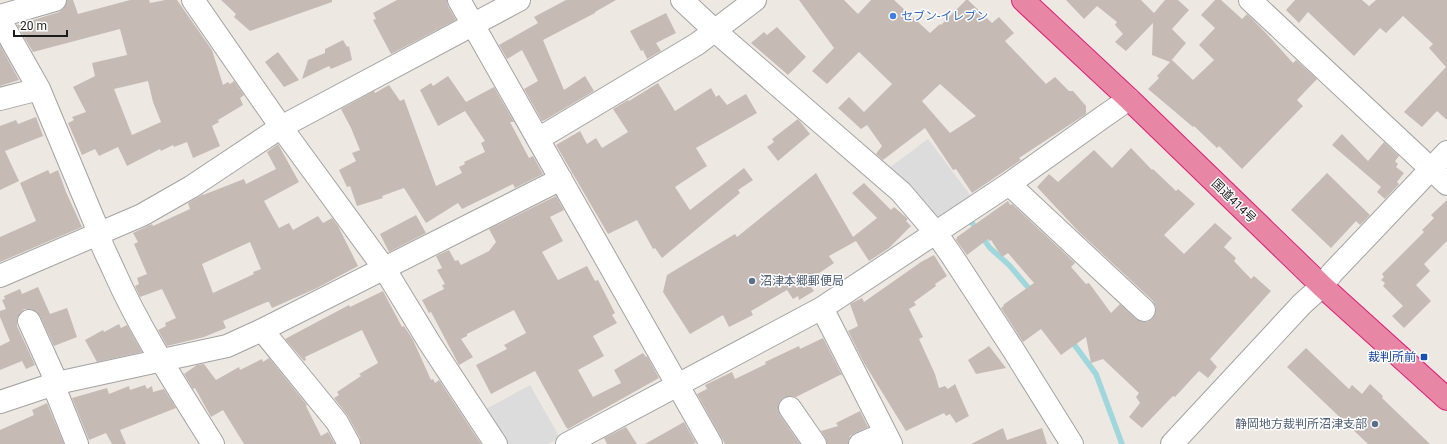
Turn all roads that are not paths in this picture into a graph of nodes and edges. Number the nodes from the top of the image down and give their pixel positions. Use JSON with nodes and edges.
{"nodes":[{"id":1,"x":55,"y":0,"type":"edge"},
{"id":2,"x":193,"y":0,"type":"edge"},
{"id":3,"x":460,"y":0,"type":"edge"},
{"id":4,"x":519,"y":0,"type":"edge"},
{"id":5,"x":682,"y":0,"type":"edge"},
{"id":6,"x":755,"y":0,"type":"edge"},
{"id":7,"x":1023,"y":0,"type":"edge"},
{"id":8,"x":1250,"y":0,"type":"edge"},
{"id":9,"x":0,"y":16,"type":"edge"},
{"id":10,"x":0,"y":20,"type":"edge"},
{"id":11,"x":474,"y":25,"type":"junction"},
{"id":12,"x":714,"y":30,"type":"junction"},
{"id":13,"x":39,"y":89,"type":"junction"},
{"id":14,"x":0,"y":99,"type":"edge"},
{"id":15,"x":1129,"y":99,"type":"junction"},
{"id":16,"x":281,"y":127,"type":"junction"},
{"id":17,"x":538,"y":139,"type":"junction"},
{"id":18,"x":1447,"y":152,"type":"edge"},
{"id":19,"x":1431,"y":169,"type":"junction"},
{"id":20,"x":561,"y":178,"type":"junction"},
{"id":21,"x":1009,"y":184,"type":"junction"},
{"id":22,"x":1447,"y":184,"type":"edge"},
{"id":23,"x":936,"y":233,"type":"junction"},
{"id":24,"x":97,"y":234,"type":"junction"},
{"id":25,"x":384,"y":268,"type":"junction"},
{"id":26,"x":0,"y":276,"type":"edge"},
{"id":27,"x":1322,"y":286,"type":"junction"},
{"id":28,"x":822,"y":308,"type":"junction"},
{"id":29,"x":1144,"y":310,"type":"dead end"},
{"id":30,"x":29,"y":320,"type":"dead end"},
{"id":31,"x":262,"y":330,"type":"junction"},
{"id":32,"x":161,"y":360,"type":"junction"},
{"id":33,"x":55,"y":383,"type":"junction"},
{"id":34,"x":677,"y":386,"type":"junction"},
{"id":35,"x":1447,"y":399,"type":"edge"},
{"id":36,"x":0,"y":402,"type":"edge"},
{"id":37,"x":790,"y":408,"type":"dead end"},
{"id":38,"x":595,"y":438,"type":"edge"},
{"id":39,"x":888,"y":438,"type":"edge"},
{"id":40,"x":77,"y":444,"type":"edge"},
{"id":41,"x":213,"y":444,"type":"edge"},
{"id":42,"x":349,"y":444,"type":"edge"},
{"id":43,"x":496,"y":444,"type":"edge"},
{"id":44,"x":567,"y":444,"type":"edge"},
{"id":45,"x":711,"y":444,"type":"edge"},
{"id":46,"x":815,"y":444,"type":"edge"},
{"id":47,"x":860,"y":444,"type":"edge"},
{"id":48,"x":1072,"y":444,"type":"edge"},
{"id":49,"x":1172,"y":444,"type":"edge"}],
"edges":[{"from":1,"to":9,"type":"street"},
{"from":2,"to":16,"type":"street"},
{"from":3,"to":11,"type":"street"},
{"from":4,"to":11,"type":"street"},
{"from":5,"to":12,"type":"street"},
{"from":6,"to":12,"type":"street"},
{"from":7,"to":15,"type":"highway","name":"国道414号"},
{"from":8,"to":19,"type":"street"},
{"from":10,"to":13,"type":"street"},
{"from":11,"to":16,"type":"street"},
{"from":11,"to":17,"type":"street"},
{"from":12,"to":17,"type":"street"},
{"from":12,"to":23,"type":"street"},
{"from":13,"to":14,"type":"street"},
{"from":13,"to":24,"type":"street"},
{"from":15,"to":21,"type":"street"},
{"from":15,"to":27,"type":"highway","name":"国道414号"},
{"from":16,"to":24,"type":"street"},
{"from":16,"to":25,"type":"street"},
{"from":17,"to":20,"type":"street"},
{"from":18,"to":19,"type":"street"},
{"from":19,"to":22,"type":"street"},
{"from":19,"to":27,"type":"street"},
{"from":20,"to":25,"type":"street"},
{"from":20,"to":34,"type":"street"},
{"from":21,"to":23,"type":"street"},
{"from":21,"to":29,"type":"street"},
{"from":23,"to":28,"type":"street"},
{"from":23,"to":48,"type":"street"},
{"from":24,"to":26,"type":"street"},
{"from":24,"to":32,"type":"street"},
{"from":25,"to":31,"type":"street"},
{"from":25,"to":43,"type":"street"},
{"from":27,"to":35,"type":"highway","name":"国道414号"},
{"from":27,"to":49,"type":"street"},
{"from":28,"to":34,"type":"street"},
{"from":28,"to":39,"type":"street"},
{"from":30,"to":33,"type":"street"},
{"from":31,"to":32,"type":"street"},
{"from":31,"to":42,"type":"street"},
{"from":32,"to":33,"type":"street"},
{"from":32,"to":41,"type":"street"},
{"from":33,"to":36,"type":"street"},
{"from":33,"to":40,"type":"street"},
{"from":34,"to":38,"type":"street"},
{"from":34,"to":45,"type":"street"},
{"from":37,"to":46,"type":"street"},
{"from":38,"to":44,"type":"street"},
{"from":39,"to":47,"type":"street"}]}
